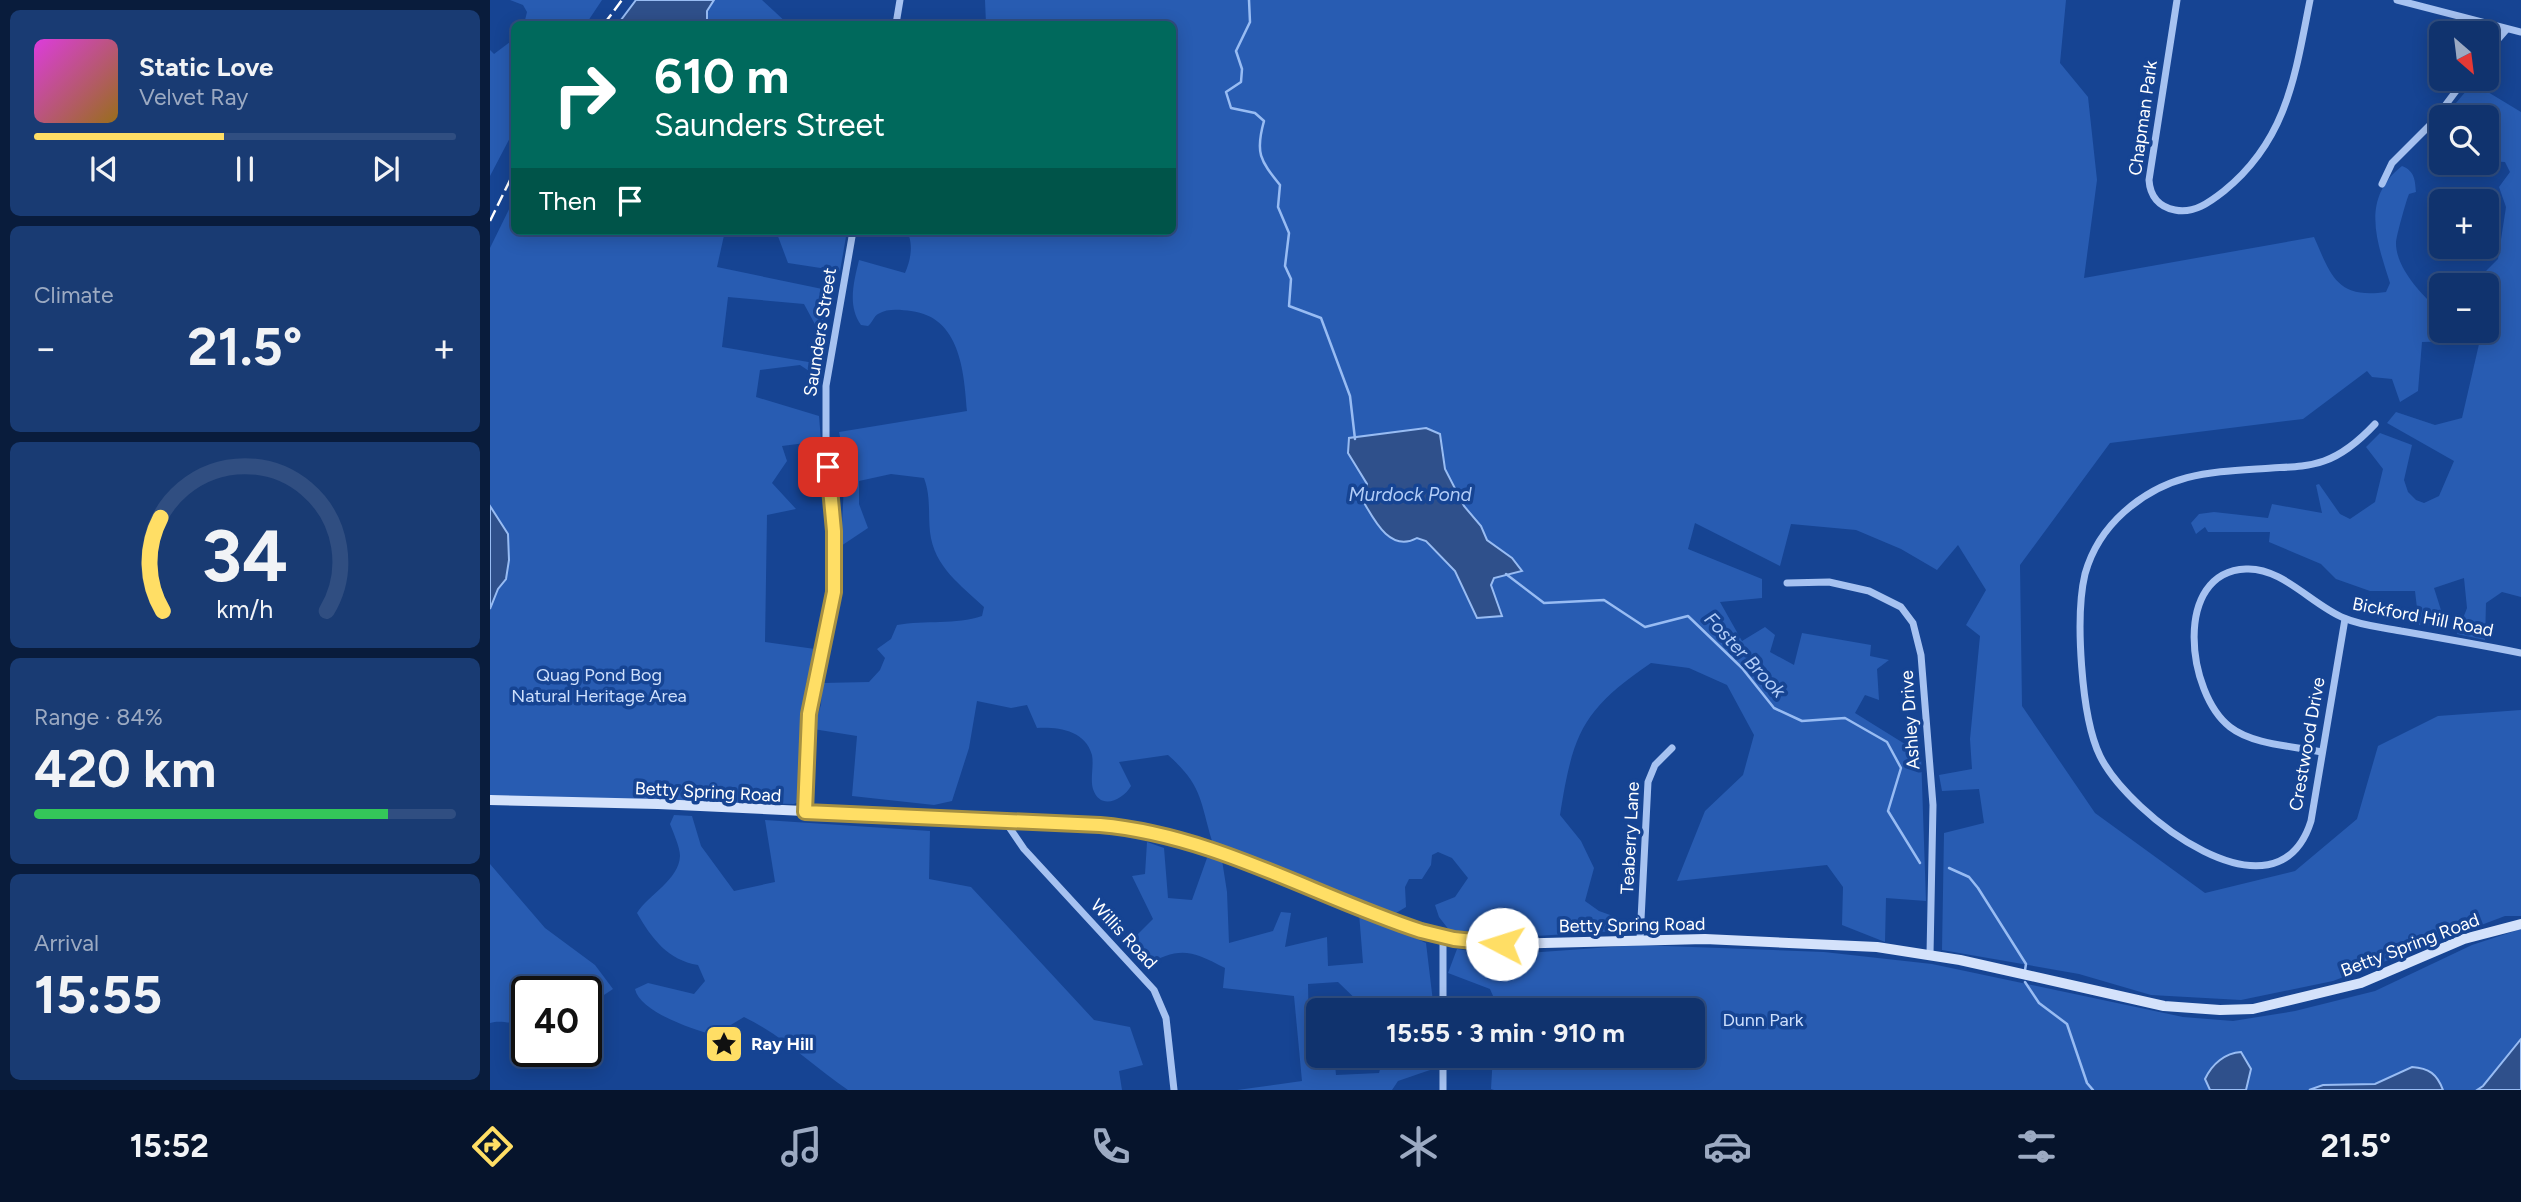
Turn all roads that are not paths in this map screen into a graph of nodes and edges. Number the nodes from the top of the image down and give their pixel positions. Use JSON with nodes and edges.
{"nodes":[{"id":1,"x":900,"y":0,"type":"edge"},
{"id":2,"x":2177,"y":0,"type":"edge"},
{"id":3,"x":2310,"y":0,"type":"edge"},
{"id":4,"x":2397,"y":0,"type":"edge"},
{"id":5,"x":896,"y":21,"type":"edge"},
{"id":6,"x":2507,"y":30,"type":"junction"},
{"id":7,"x":2521,"y":32,"type":"edge"},
{"id":8,"x":2499,"y":39,"type":"edge"},
{"id":9,"x":2456,"y":91,"type":"edge"},
{"id":10,"x":2382,"y":184,"type":"dead end"},
{"id":11,"x":852,"y":235,"type":"edge"},
{"id":12,"x":2375,"y":424,"type":"dead end"},
{"id":13,"x":1787,"y":583,"type":"dead end"},
{"id":14,"x":2345,"y":619,"type":"junction"},
{"id":15,"x":2521,"y":653,"type":"edge"},
{"id":16,"x":1672,"y":748,"type":"dead end"},
{"id":17,"x":2322,"y":752,"type":"junction"},
{"id":18,"x":490,"y":800,"type":"edge"},
{"id":19,"x":805,"y":812,"type":"junction"},
{"id":20,"x":1004,"y":821,"type":"junction"},
{"id":21,"x":2521,"y":924,"type":"edge"},
{"id":22,"x":1443,"y":937,"type":"junction"},
{"id":23,"x":1640,"y":939,"type":"junction"},
{"id":24,"x":1930,"y":954,"type":"junction"},
{"id":25,"x":1443,"y":998,"type":"edge"},
{"id":26,"x":1443,"y":1068,"type":"edge"},
{"id":27,"x":1174,"y":1090,"type":"edge"},
{"id":28,"x":1443,"y":1090,"type":"edge"}],
"edges":[{"from":1,"to":5,"type":"street"},
{"from":2,"to":3,"type":"street","name":"Chapman Park"},
{"from":4,"to":6,"type":"street"},
{"from":6,"to":7,"type":"street"},
{"from":6,"to":8,"type":"street"},
{"from":9,"to":10,"type":"street"},
{"from":11,"to":19,"type":"street","name":"Saunders Street"},
{"from":12,"to":17,"type":"street","name":"Crestwood Drive"},
{"from":13,"to":24,"type":"street","name":"Ashley Drive"},
{"from":14,"to":15,"type":"street","name":"Bickford Hill Road"},
{"from":14,"to":17,"type":"street","name":"Crestwood Drive"},
{"from":14,"to":17,"type":"street","name":"Bickford Hill Road"},
{"from":16,"to":23,"type":"street","name":"Teaberry Lane"},
{"from":18,"to":19,"type":"street","name":"Betty Spring Road"},
{"from":19,"to":20,"type":"street","name":"Betty Spring Road"},
{"from":20,"to":22,"type":"street","name":"Betty Spring Road"},
{"from":20,"to":27,"type":"street","name":"Willis Road"},
{"from":21,"to":24,"type":"street","name":"Betty Spring Road"},
{"from":22,"to":23,"type":"street","name":"Betty Spring Road"},
{"from":22,"to":25,"type":"street"},
{"from":23,"to":24,"type":"street","name":"Betty Spring Road"},
{"from":26,"to":28,"type":"street"}]}
